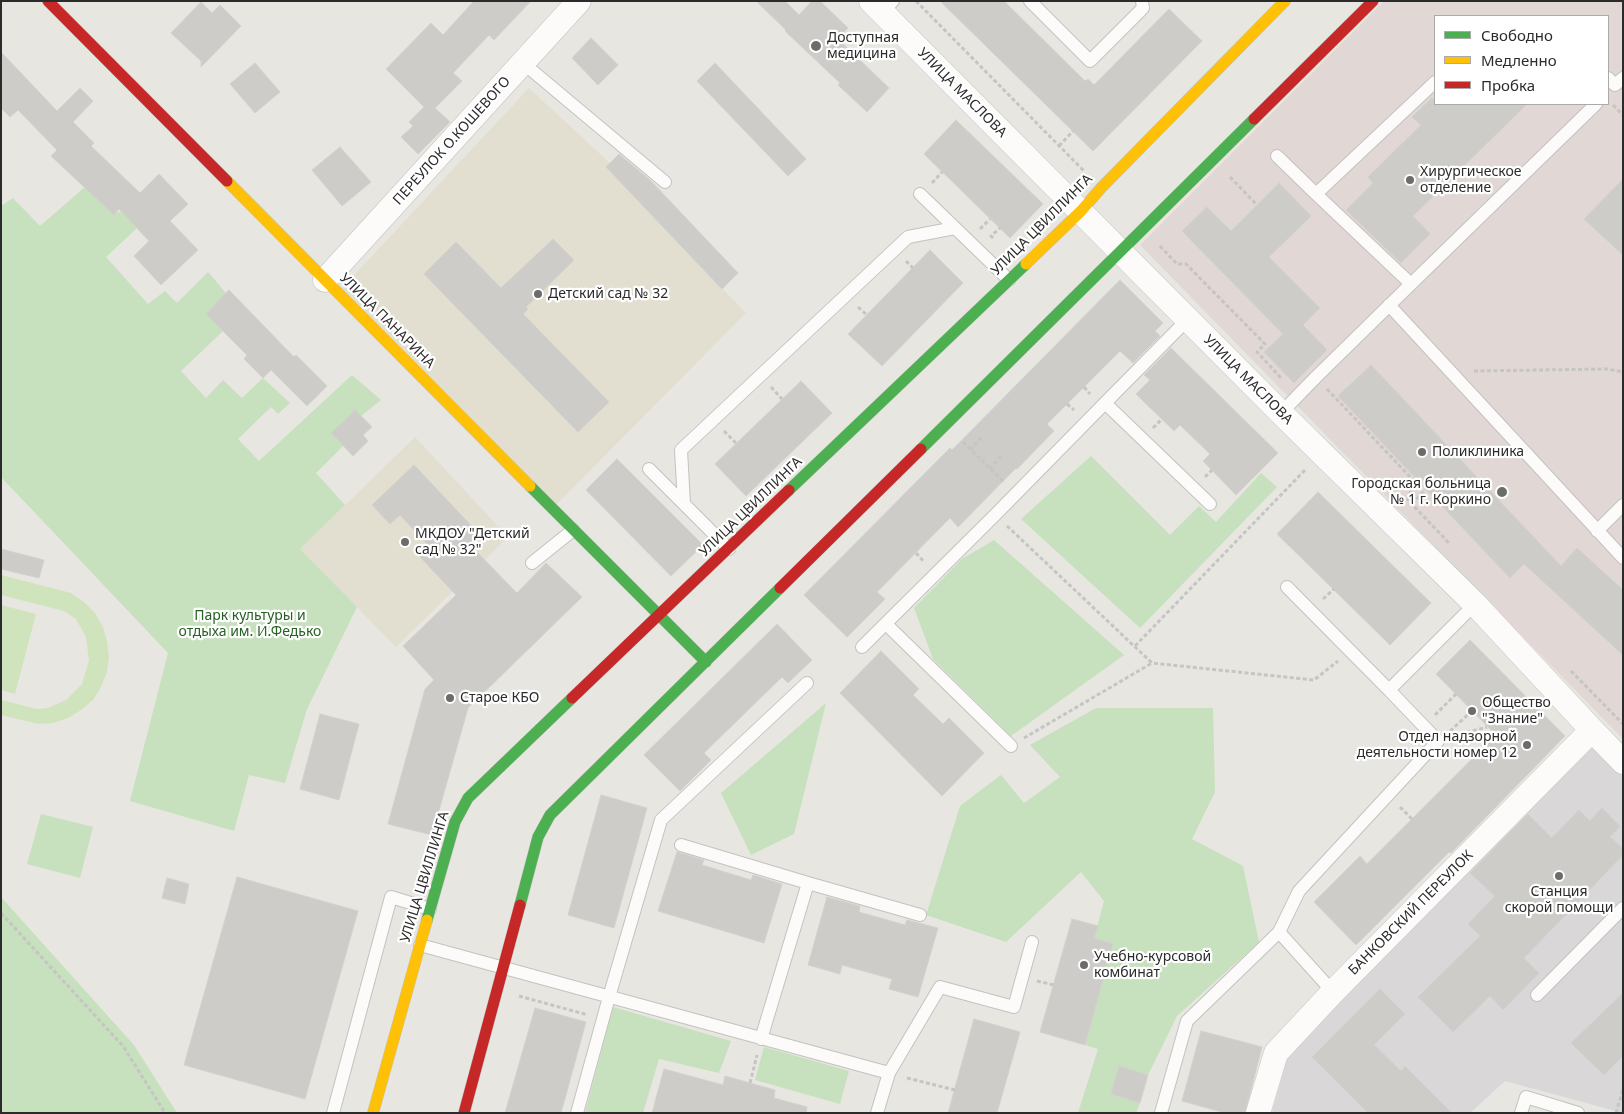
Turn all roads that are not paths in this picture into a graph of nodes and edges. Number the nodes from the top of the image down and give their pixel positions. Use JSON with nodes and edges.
{"nodes":[{"id":1,"x":48,"y":1,"type":"edge"},
{"id":2,"x":579,"y":1,"type":"edge"},
{"id":3,"x":1030,"y":1,"type":"edge"},
{"id":4,"x":1142,"y":1,"type":"edge"},
{"id":5,"x":1285,"y":1,"type":"edge"},
{"id":6,"x":1373,"y":1,"type":"edge"},
{"id":7,"x":882,"y":5,"type":"edge"},
{"id":8,"x":523,"y":63,"type":"junction"},
{"id":9,"x":1434,"y":83,"type":"edge"},
{"id":10,"x":1595,"y":105,"type":"edge"},
{"id":11,"x":1277,"y":156,"type":"dead end"},
{"id":12,"x":665,"y":182,"type":"dead end"},
{"id":13,"x":920,"y":194,"type":"dead end"},
{"id":14,"x":1316,"y":194,"type":"junction"},
{"id":15,"x":1081,"y":211,"type":"junction"},
{"id":16,"x":955,"y":228,"type":"junction"},
{"id":17,"x":1121,"y":252,"type":"junction"},
{"id":18,"x":325,"y":280,"type":"junction"},
{"id":19,"x":1009,"y":280,"type":"junction"},
{"id":20,"x":1411,"y":284,"type":"junction"},
{"id":21,"x":1389,"y":305,"type":"junction"},
{"id":22,"x":1188,"y":319,"type":"junction"},
{"id":23,"x":1105,"y":403,"type":"junction"},
{"id":24,"x":1281,"y":413,"type":"junction"},
{"id":25,"x":649,"y":469,"type":"dead end"},
{"id":26,"x":684,"y":504,"type":"junction"},
{"id":27,"x":1210,"y":504,"type":"dead end"},
{"id":28,"x":1623,"y":505,"type":"edge"},
{"id":29,"x":573,"y":530,"type":"junction"},
{"id":30,"x":1597,"y":532,"type":"junction"},
{"id":31,"x":729,"y":549,"type":"junction"},
{"id":32,"x":1623,"y":558,"type":"edge"},
{"id":33,"x":532,"y":563,"type":"dead end"},
{"id":34,"x":1287,"y":587,"type":"dead end"},
{"id":35,"x":1475,"y":604,"type":"junction"},
{"id":36,"x":659,"y":616,"type":"junction"},
{"id":37,"x":886,"y":624,"type":"junction"},
{"id":38,"x":862,"y":647,"type":"dead end"},
{"id":39,"x":706,"y":662,"type":"junction"},
{"id":40,"x":807,"y":683,"type":"dead end"},
{"id":41,"x":1389,"y":690,"type":"junction"},
{"id":42,"x":1592,"y":730,"type":"junction"},
{"id":43,"x":1011,"y":746,"type":"road end"},
{"id":44,"x":1623,"y":762,"type":"edge"},
{"id":45,"x":681,"y":846,"type":"dead end"},
{"id":46,"x":808,"y":883,"type":"junction"},
{"id":47,"x":1623,"y":908,"type":"edge"},
{"id":48,"x":430,"y":910,"type":"junction"},
{"id":49,"x":920,"y":915,"type":"dead end"},
{"id":50,"x":1279,"y":932,"type":"junction"},
{"id":51,"x":1032,"y":942,"type":"dead end"},
{"id":52,"x":420,"y":945,"type":"junction"},
{"id":53,"x":503,"y":967,"type":"junction"},
{"id":54,"x":1333,"y":992,"type":"junction"},
{"id":55,"x":1537,"y":995,"type":"dead end"},
{"id":56,"x":609,"y":997,"type":"junction"},
{"id":57,"x":761,"y":1039,"type":"junction"},
{"id":58,"x":889,"y":1073,"type":"junction"},
{"id":59,"x":332,"y":1113,"type":"edge"},
{"id":60,"x":374,"y":1113,"type":"edge"},
{"id":61,"x":464,"y":1113,"type":"edge"},
{"id":62,"x":577,"y":1113,"type":"edge"},
{"id":63,"x":877,"y":1113,"type":"edge"},
{"id":64,"x":1161,"y":1113,"type":"edge"},
{"id":65,"x":1258,"y":1113,"type":"edge"},
{"id":66,"x":1521,"y":1113,"type":"edge"},
{"id":67,"x":1578,"y":1113,"type":"edge"}],
"edges":[{"from":1,"to":18,"type":"street","name":"УЛИЦА ПАНАРИНА"},
{"from":2,"to":8,"type":"street","name":"ПЕРЕУЛОК О.КОШЕВОГО"},
{"from":3,"to":4,"type":"lane"},
{"from":5,"to":15,"type":"street","name":"УЛИЦА ЦВИЛЛИНГА"},
{"from":6,"to":17,"type":"street"},
{"from":7,"to":15,"type":"street","name":"УЛИЦА МАСЛОВА"},
{"from":8,"to":12,"type":"lane"},
{"from":8,"to":18,"type":"street","name":"ПЕРЕУЛОК О.КОШЕВОГО"},
{"from":9,"to":14,"type":"lane"},
{"from":10,"to":20,"type":"lane"},
{"from":11,"to":14,"type":"lane"},
{"from":13,"to":16,"type":"lane"},
{"from":14,"to":20,"type":"lane"},
{"from":15,"to":17,"type":"street","name":"УЛИЦА МАСЛОВА"},
{"from":15,"to":19,"type":"street","name":"УЛИЦА ЦВИЛЛИНГА"},
{"from":16,"to":19,"type":"lane"},
{"from":16,"to":26,"type":"lane"},
{"from":17,"to":22,"type":"street","name":"УЛИЦА МАСЛОВА"},
{"from":17,"to":39,"type":"street"},
{"from":18,"to":29,"type":"street","name":"УЛИЦА ПАНАРИНА"},
{"from":19,"to":31,"type":"street","name":"УЛИЦА ЦВИЛЛИНГА"},
{"from":20,"to":21,"type":"lane"},
{"from":21,"to":24,"type":"lane"},
{"from":21,"to":30,"type":"lane"},
{"from":22,"to":23,"type":"lane"},
{"from":22,"to":24,"type":"street","name":"УЛИЦА МАСЛОВА"},
{"from":23,"to":27,"type":"lane"},
{"from":23,"to":37,"type":"lane"},
{"from":24,"to":35,"type":"street","name":"УЛИЦА МАСЛОВА"},
{"from":25,"to":26,"type":"lane"},
{"from":26,"to":31,"type":"lane"},
{"from":28,"to":30,"type":"lane"},
{"from":29,"to":33,"type":"lane"},
{"from":29,"to":36,"type":"street","name":"УЛИЦА ПАНАРИНА"},
{"from":30,"to":32,"type":"lane"},
{"from":31,"to":36,"type":"street","name":"УЛИЦА ЦВИЛЛИНГА"},
{"from":34,"to":41,"type":"lane"},
{"from":35,"to":41,"type":"lane"},
{"from":35,"to":42,"type":"street","name":"УЛИЦА МАСЛОВА"},
{"from":36,"to":39,"type":"street","name":"УЛИЦА ПАНАРИНА"},
{"from":36,"to":48,"type":"street","name":"УЛИЦА ЦВИЛЛИНГА"},
{"from":37,"to":38,"type":"lane"},
{"from":37,"to":43,"type":"lane"},
{"from":39,"to":53,"type":"street"},
{"from":40,"to":56,"type":"lane"},
{"from":41,"to":50,"type":"lane"},
{"from":42,"to":44,"type":"street","name":"УЛИЦА МАСЛОВА"},
{"from":42,"to":54,"type":"street","name":"БАНКОВСКИЙ ПЕРЕУЛОК"},
{"from":45,"to":46,"type":"lane"},
{"from":46,"to":49,"type":"lane"},
{"from":46,"to":57,"type":"lane"},
{"from":47,"to":55,"type":"lane"},
{"from":48,"to":52,"type":"street","name":"УЛИЦА ЦВИЛЛИНГА"},
{"from":48,"to":59,"type":"lane"},
{"from":50,"to":54,"type":"lane"},
{"from":50,"to":64,"type":"lane"},
{"from":51,"to":58,"type":"lane"},
{"from":52,"to":53,"type":"lane"},
{"from":52,"to":60,"type":"street","name":"УЛИЦА ЦВИЛЛИНГА"},
{"from":53,"to":56,"type":"lane"},
{"from":53,"to":61,"type":"street"},
{"from":54,"to":65,"type":"street","name":"БАНКОВСКИЙ ПЕРЕУЛОК"},
{"from":56,"to":57,"type":"lane"},
{"from":56,"to":62,"type":"lane"},
{"from":57,"to":58,"type":"lane"},
{"from":58,"to":63,"type":"lane"},
{"from":66,"to":67,"type":"lane"}]}
